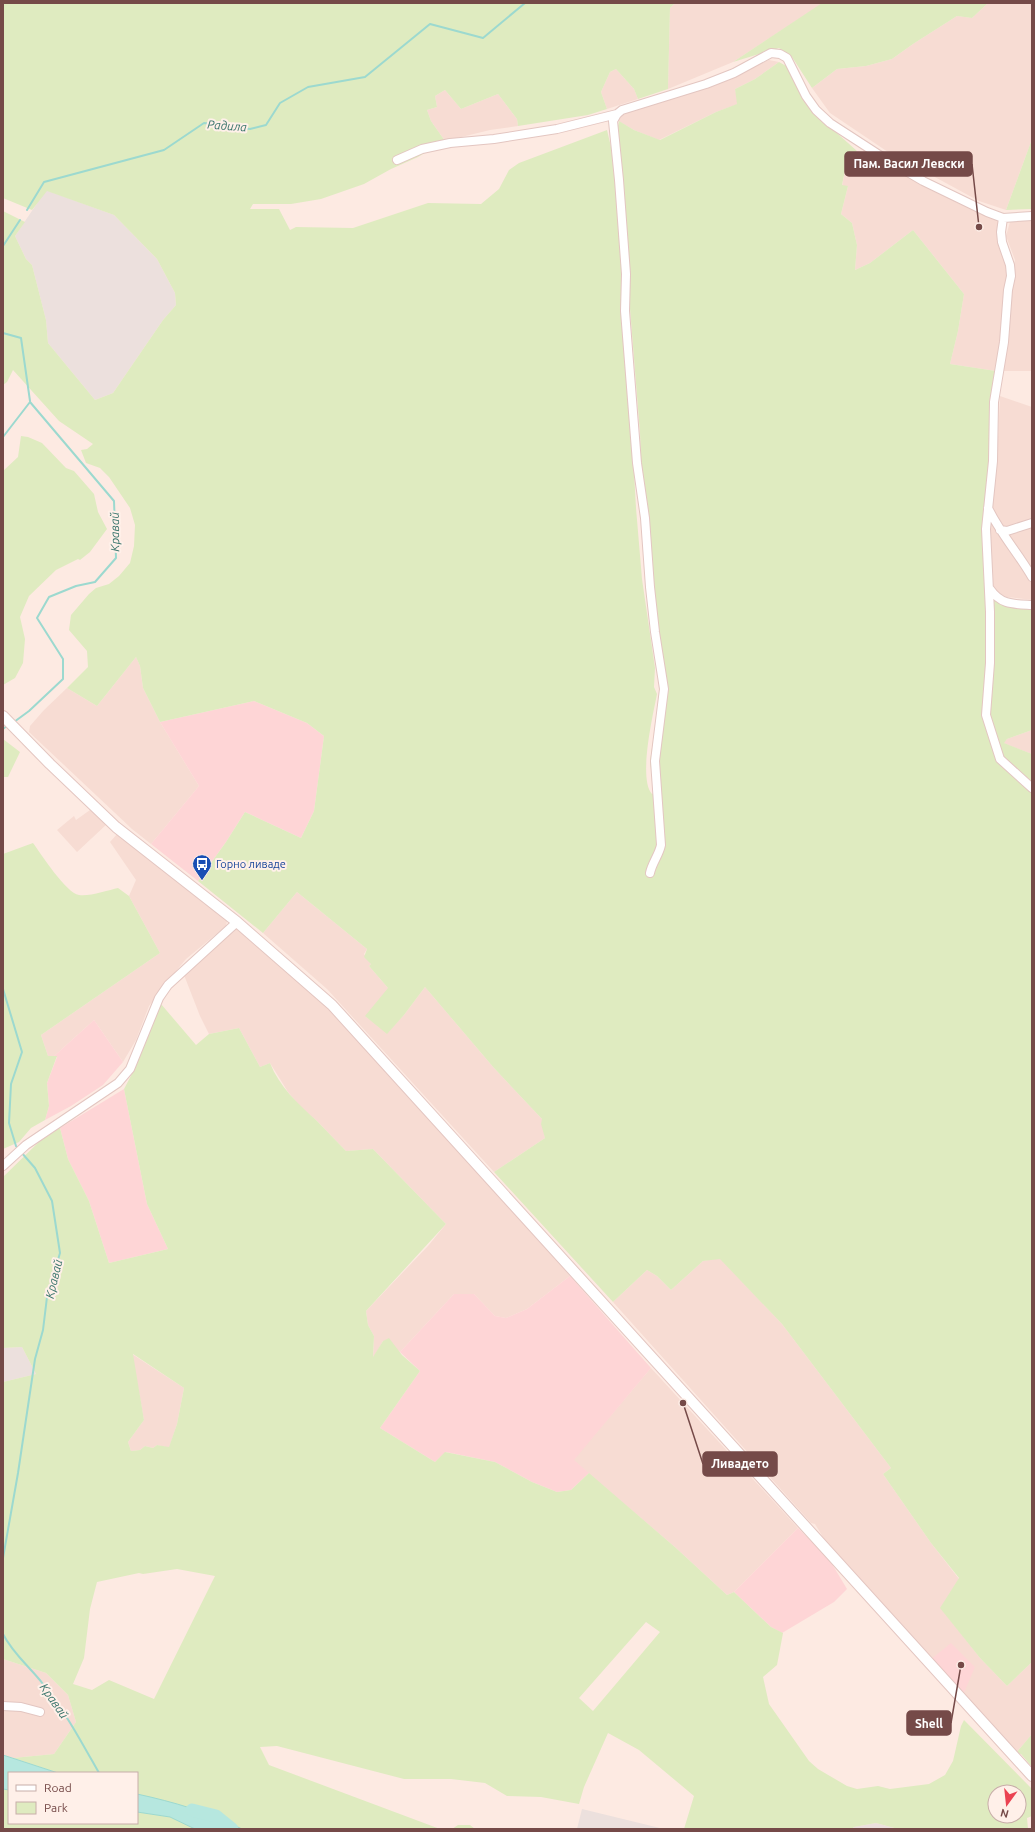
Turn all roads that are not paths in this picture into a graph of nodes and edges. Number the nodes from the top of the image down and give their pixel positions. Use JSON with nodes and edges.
{"nodes":[{"id":1,"x":617,"y":114,"type":"junction"},
{"id":2,"x":397,"y":160,"type":"dead end"},
{"id":3,"x":1032,"y":216,"type":"edge"},
{"id":4,"x":1003,"y":218,"type":"junction"},
{"id":5,"x":988,"y":507,"type":"junction"},
{"id":6,"x":1032,"y":523,"type":"edge"},
{"id":7,"x":1000,"y":530,"type":"junction"},
{"id":8,"x":1032,"y":577,"type":"edge"},
{"id":9,"x":989,"y":588,"type":"junction"},
{"id":10,"x":1032,"y":606,"type":"edge"},
{"id":11,"x":8,"y":721,"type":"edge"},
{"id":12,"x":1032,"y":788,"type":"edge"},
{"id":13,"x":650,"y":873,"type":"dead end"},
{"id":14,"x":237,"y":922,"type":"junction"},
{"id":15,"x":3,"y":1166,"type":"edge"},
{"id":16,"x":3,"y":1706,"type":"edge"},
{"id":17,"x":40,"y":1712,"type":"dead end"},
{"id":18,"x":1032,"y":1776,"type":"edge"}],
"edges":[{"from":1,"to":2,"type":"street"},
{"from":1,"to":4,"type":"street"},
{"from":1,"to":13,"type":"street"},
{"from":3,"to":4,"type":"street"},
{"from":4,"to":5,"type":"street"},
{"from":5,"to":7,"type":"street"},
{"from":5,"to":9,"type":"street"},
{"from":6,"to":7,"type":"street"},
{"from":7,"to":8,"type":"street"},
{"from":9,"to":10,"type":"street"},
{"from":9,"to":12,"type":"street"},
{"from":11,"to":14,"type":"street"},
{"from":14,"to":15,"type":"street"},
{"from":14,"to":18,"type":"street"},
{"from":16,"to":17,"type":"street"}]}
